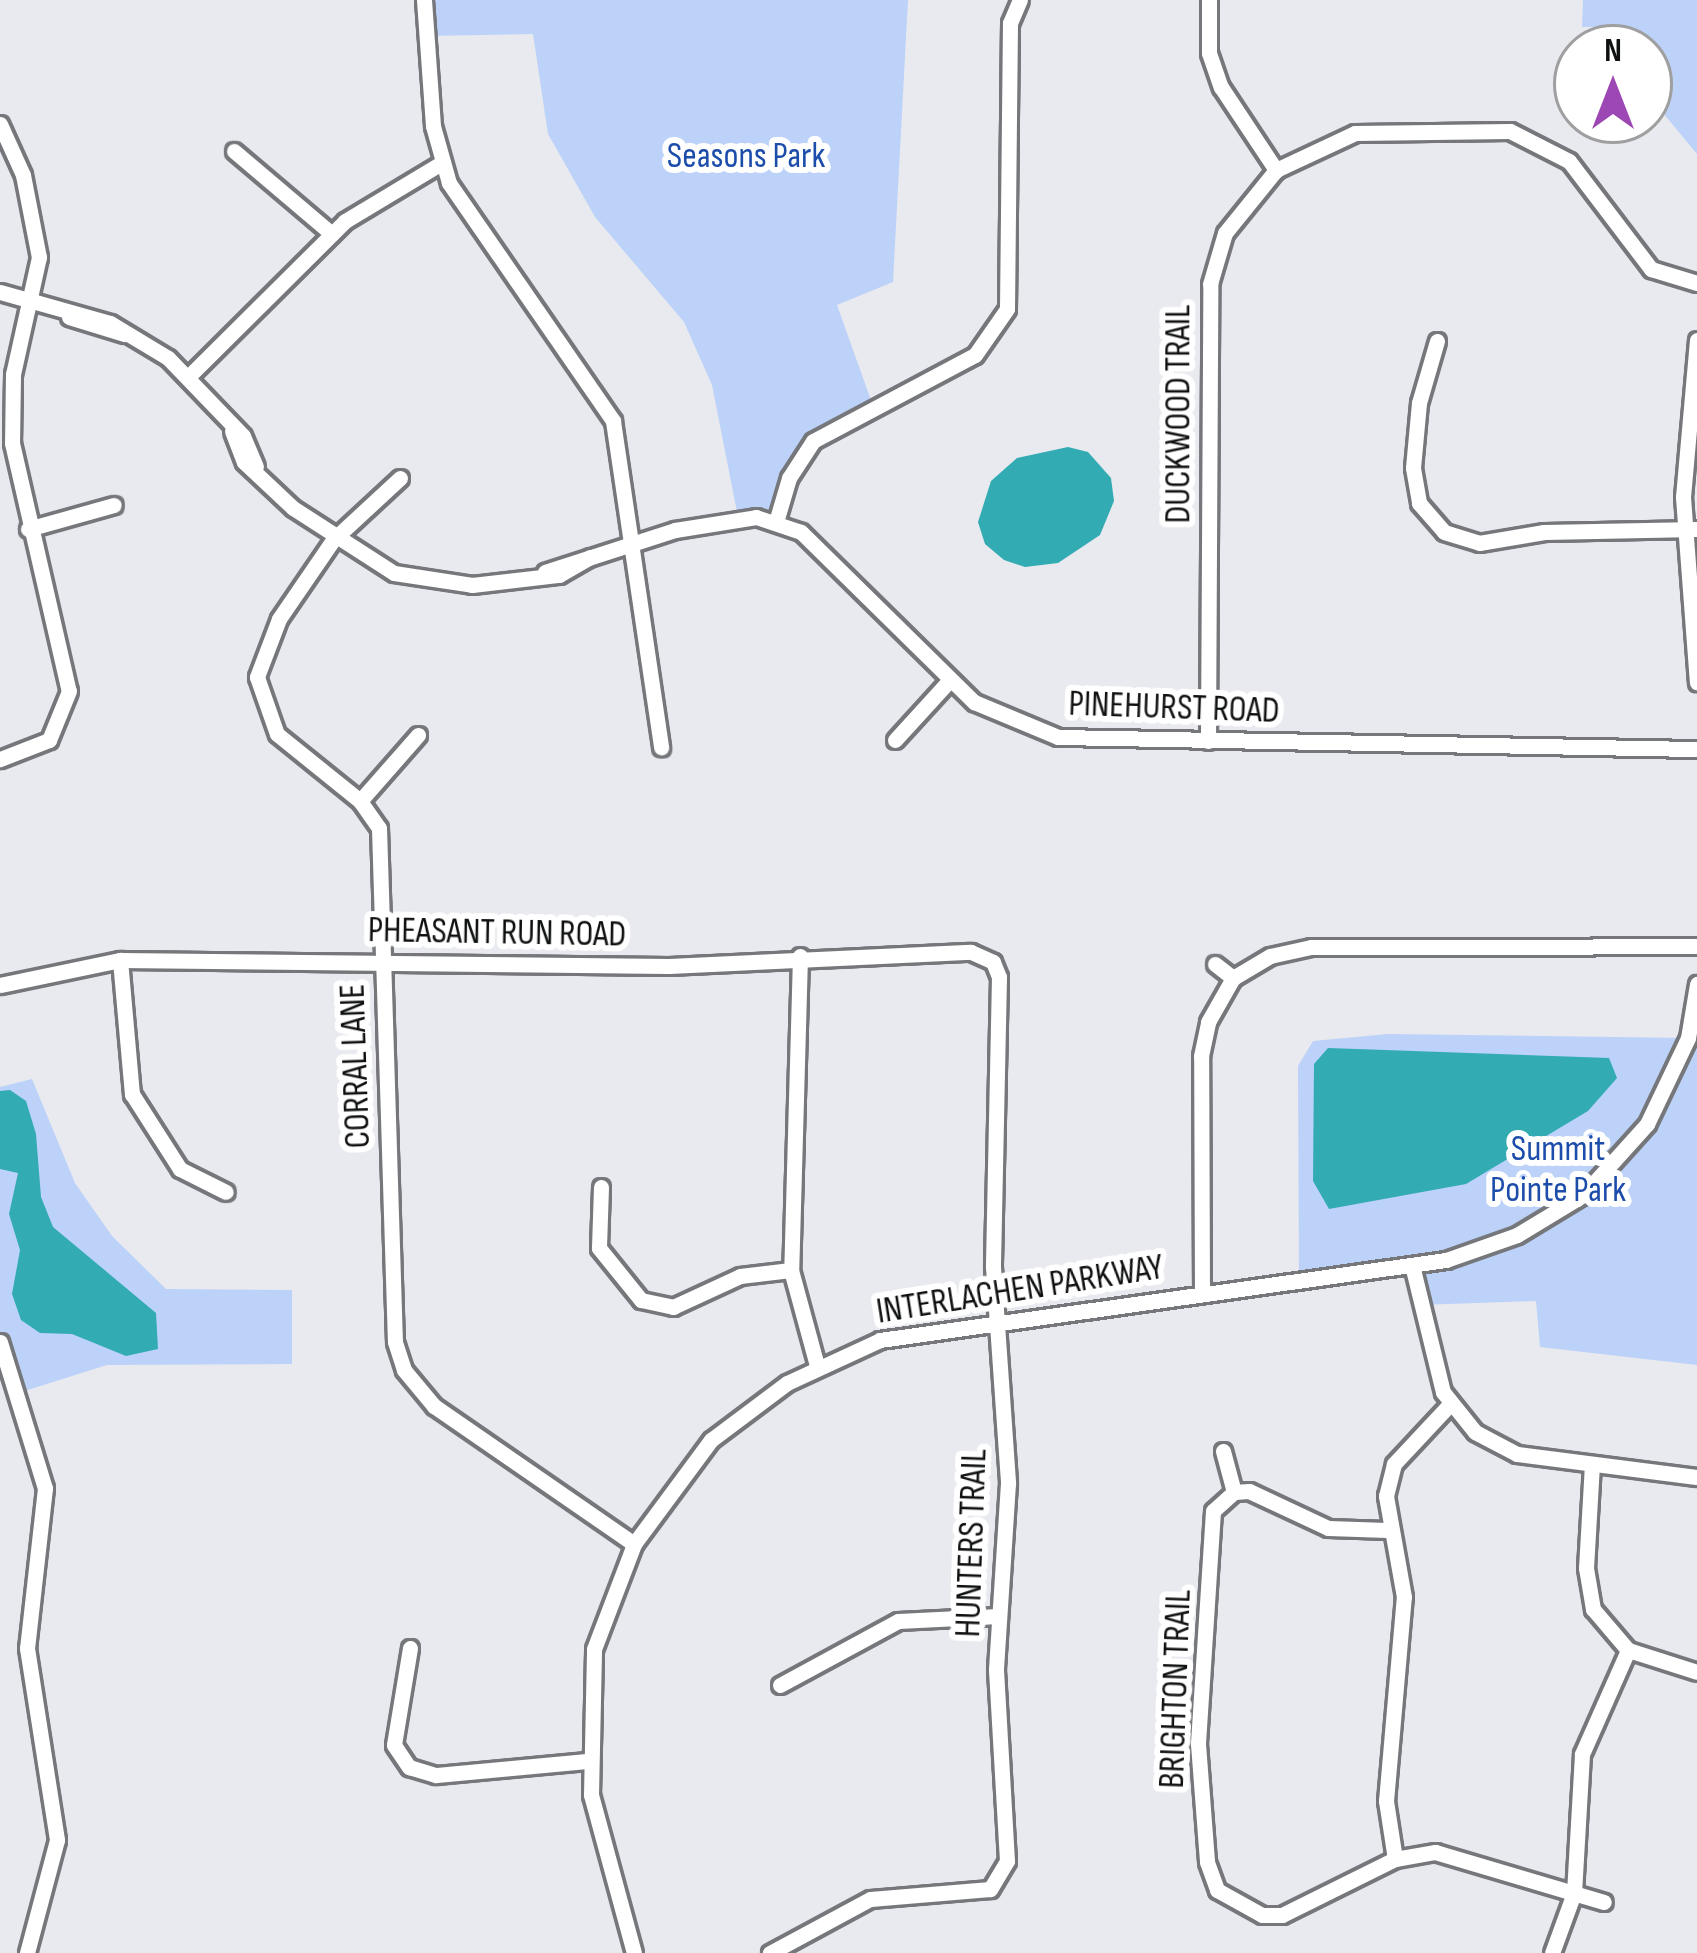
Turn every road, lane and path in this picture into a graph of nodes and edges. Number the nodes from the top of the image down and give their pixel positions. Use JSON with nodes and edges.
{"nodes":[{"id":1,"x":424,"y":0,"type":"edge"},
{"id":2,"x":1020,"y":0,"type":"edge"},
{"id":3,"x":1208,"y":0,"type":"edge"},
{"id":4,"x":0,"y":124,"type":"edge"},
{"id":5,"x":234,"y":151,"type":"dead end"},
{"id":6,"x":443,"y":162,"type":"junction"},
{"id":7,"x":1276,"y":170,"type":"junction"},
{"id":8,"x":332,"y":234,"type":"junction"},
{"id":9,"x":1697,"y":283,"type":"edge"},
{"id":10,"x":0,"y":292,"type":"edge"},
{"id":11,"x":30,"y":303,"type":"junction"},
{"id":12,"x":1697,"y":340,"type":"edge"},
{"id":13,"x":1437,"y":341,"type":"dead end"},
{"id":14,"x":188,"y":377,"type":"junction"},
{"id":15,"x":400,"y":478,"type":"dead end"},
{"id":16,"x":114,"y":505,"type":"dead end"},
{"id":17,"x":776,"y":522,"type":"junction"},
{"id":18,"x":28,"y":529,"type":"junction"},
{"id":19,"x":1690,"y":529,"type":"edge"},
{"id":20,"x":333,"y":540,"type":"junction"},
{"id":21,"x":633,"y":544,"type":"junction"},
{"id":22,"x":1697,"y":682,"type":"edge"},
{"id":23,"x":947,"y":683,"type":"junction"},
{"id":24,"x":418,"y":735,"type":"dead end"},
{"id":25,"x":895,"y":740,"type":"dead end"},
{"id":26,"x":1208,"y":741,"type":"junction"},
{"id":27,"x":661,"y":747,"type":"dead end"},
{"id":28,"x":1697,"y":749,"type":"edge"},
{"id":29,"x":0,"y":759,"type":"edge"},
{"id":30,"x":360,"y":802,"type":"junction"},
{"id":31,"x":1697,"y":946,"type":"edge"},
{"id":32,"x":800,"y":956,"type":"junction"},
{"id":33,"x":120,"y":960,"type":"junction"},
{"id":34,"x":381,"y":960,"type":"junction"},
{"id":35,"x":993,"y":962,"type":"joint"},
{"id":36,"x":1215,"y":964,"type":"dead end"},
{"id":37,"x":1233,"y":978,"type":"junction"},
{"id":38,"x":1697,"y":984,"type":"edge"},
{"id":39,"x":0,"y":985,"type":"edge"},
{"id":40,"x":601,"y":1187,"type":"dead end"},
{"id":41,"x":226,"y":1192,"type":"dead end"},
{"id":42,"x":1412,"y":1265,"type":"junction"},
{"id":43,"x":791,"y":1270,"type":"junction"},
{"id":44,"x":1202,"y":1292,"type":"junction"},
{"id":45,"x":997,"y":1320,"type":"junction"},
{"id":46,"x":0,"y":1342,"type":"edge"},
{"id":47,"x":817,"y":1366,"type":"junction"},
{"id":48,"x":1449,"y":1406,"type":"junction"},
{"id":49,"x":1223,"y":1450,"type":"dead end"},
{"id":50,"x":1592,"y":1464,"type":"junction"},
{"id":51,"x":1697,"y":1477,"type":"edge"},
{"id":52,"x":1234,"y":1492,"type":"junction"},
{"id":53,"x":1387,"y":1530,"type":"junction"},
{"id":54,"x":634,"y":1544,"type":"junction"},
{"id":55,"x":999,"y":1616,"type":"junction"},
{"id":56,"x":410,"y":1648,"type":"dead end"},
{"id":57,"x":1628,"y":1650,"type":"junction"},
{"id":58,"x":1697,"y":1672,"type":"edge"},
{"id":59,"x":780,"y":1685,"type":"dead end"},
{"id":60,"x":587,"y":1761,"type":"junction"},
{"id":61,"x":1395,"y":1858,"type":"junction"},
{"id":62,"x":1574,"y":1893,"type":"junction"},
{"id":63,"x":1604,"y":1902,"type":"dead end"},
{"id":64,"x":790,"y":1948,"type":"edge"},
{"id":65,"x":27,"y":1953,"type":"edge"},
{"id":66,"x":634,"y":1953,"type":"edge"},
{"id":67,"x":770,"y":1953,"type":"edge"},
{"id":68,"x":1552,"y":1953,"type":"edge"}],
"edges":[{"from":1,"to":6,"type":"street"},
{"from":2,"to":17,"type":"street"},
{"from":3,"to":7,"type":"street"},
{"from":4,"to":11,"type":"street"},
{"from":5,"to":8,"type":"street"},
{"from":6,"to":8,"type":"street"},
{"from":6,"to":21,"type":"street"},
{"from":7,"to":9,"type":"street","name":"DUCKWOOD TRAIL"},
{"from":7,"to":26,"type":"street","name":"DUCKWOOD TRAIL"},
{"from":8,"to":14,"type":"street"},
{"from":10,"to":11,"type":"street"},
{"from":11,"to":14,"type":"street"},
{"from":11,"to":18,"type":"street"},
{"from":12,"to":19,"type":"street"},
{"from":13,"to":19,"type":"street"},
{"from":14,"to":20,"type":"street"},
{"from":15,"to":20,"type":"street","name":"CORRAL LANE"},
{"from":16,"to":18,"type":"street"},
{"from":17,"to":21,"type":"street"},
{"from":17,"to":23,"type":"street","name":"PINEHURST ROAD"},
{"from":18,"to":29,"type":"street"},
{"from":19,"to":22,"type":"street"},
{"from":20,"to":21,"type":"street"},
{"from":20,"to":30,"type":"street","name":"CORRAL LANE"},
{"from":21,"to":27,"type":"street"},
{"from":23,"to":25,"type":"street"},
{"from":23,"to":26,"type":"street","name":"PINEHURST ROAD"},
{"from":24,"to":30,"type":"street"},
{"from":26,"to":28,"type":"street","name":"PINEHURST ROAD"},
{"from":30,"to":34,"type":"street","name":"CORRAL LANE"},
{"from":31,"to":37,"type":"street"},
{"from":32,"to":34,"type":"street","name":"PHEASANT RUN ROAD"},
{"from":32,"to":35,"type":"street","name":"PHEASANT RUN ROAD"},
{"from":32,"to":43,"type":"street"},
{"from":33,"to":34,"type":"street","name":"PHEASANT RUN ROAD"},
{"from":33,"to":39,"type":"street","name":"PHEASANT RUN ROAD"},
{"from":33,"to":41,"type":"street"},
{"from":34,"to":54,"type":"street","name":"CORRAL LANE"},
{"from":35,"to":45,"type":"street","name":"HUNTERS TRAIL"},
{"from":36,"to":37,"type":"street"},
{"from":37,"to":44,"type":"street"},
{"from":38,"to":42,"type":"street","name":"INTERLACHEN PARKWAY"},
{"from":40,"to":43,"type":"street"},
{"from":42,"to":44,"type":"street","name":"INTERLACHEN PARKWAY"},
{"from":42,"to":48,"type":"street"},
{"from":43,"to":47,"type":"street"},
{"from":44,"to":45,"type":"street","name":"INTERLACHEN PARKWAY"},
{"from":45,"to":47,"type":"street","name":"INTERLACHEN PARKWAY"},
{"from":45,"to":55,"type":"street","name":"HUNTERS TRAIL"},
{"from":46,"to":65,"type":"street"},
{"from":47,"to":54,"type":"street","name":"INTERLACHEN PARKWAY"},
{"from":48,"to":50,"type":"street"},
{"from":48,"to":53,"type":"street"},
{"from":49,"to":52,"type":"street"},
{"from":50,"to":51,"type":"street"},
{"from":50,"to":57,"type":"street"},
{"from":52,"to":53,"type":"street"},
{"from":52,"to":61,"type":"street","name":"BRIGHTON TRAIL"},
{"from":53,"to":61,"type":"street"},
{"from":54,"to":60,"type":"street","name":"INTERLACHEN PARKWAY"},
{"from":55,"to":59,"type":"street"},
{"from":55,"to":64,"type":"street","name":"HUNTERS TRAIL"},
{"from":56,"to":60,"type":"street"},
{"from":57,"to":58,"type":"street"},
{"from":57,"to":62,"type":"street"},
{"from":60,"to":66,"type":"street","name":"INTERLACHEN PARKWAY"},
{"from":61,"to":62,"type":"street","name":"BRIGHTON TRAIL"},
{"from":62,"to":63,"type":"street","name":"BRIGHTON TRAIL"},
{"from":62,"to":68,"type":"street"},
{"from":64,"to":67,"type":"street","name":"HUNTERS TRAIL"}]}
